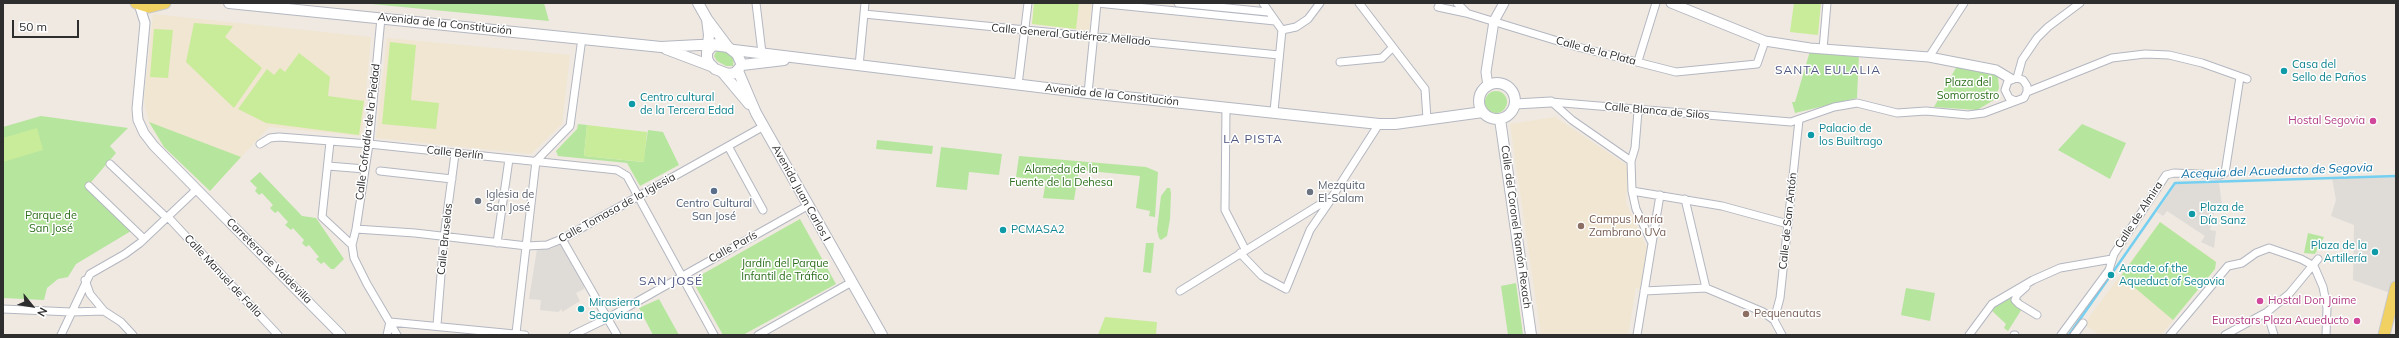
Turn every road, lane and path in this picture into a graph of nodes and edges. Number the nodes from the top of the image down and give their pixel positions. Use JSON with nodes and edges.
{"nodes":[{"id":1,"x":165,"y":3,"type":"edge"},
{"id":2,"x":229,"y":3,"type":"edge"},
{"id":3,"x":698,"y":3,"type":"edge"},
{"id":4,"x":756,"y":3,"type":"edge"},
{"id":5,"x":865,"y":3,"type":"edge"},
{"id":6,"x":1028,"y":3,"type":"edge"},
{"id":7,"x":1102,"y":3,"type":"edge"},
{"id":8,"x":1178,"y":3,"type":"edge"},
{"id":9,"x":1320,"y":3,"type":"edge"},
{"id":10,"x":1359,"y":3,"type":"edge"},
{"id":11,"x":1457,"y":3,"type":"edge"},
{"id":12,"x":1504,"y":3,"type":"edge"},
{"id":13,"x":1656,"y":3,"type":"edge"},
{"id":14,"x":1671,"y":3,"type":"edge"},
{"id":15,"x":1827,"y":3,"type":"edge"},
{"id":16,"x":1964,"y":3,"type":"edge"},
{"id":17,"x":2080,"y":3,"type":"edge"},
{"id":18,"x":138,"y":4,"type":"edge"},
{"id":19,"x":153,"y":7,"type":"junction"},
{"id":20,"x":1265,"y":7,"type":"edge"},
{"id":21,"x":1438,"y":7,"type":"dead end"},
{"id":22,"x":1466,"y":13,"type":"junction"},
{"id":23,"x":864,"y":14,"type":"junction"},
{"id":24,"x":381,"y":18,"type":"junction"},
{"id":25,"x":1263,"y":20,"type":"junction"},
{"id":26,"x":707,"y":21,"type":"junction"},
{"id":27,"x":1494,"y":21,"type":"junction"},
{"id":28,"x":1275,"y":22,"type":"junction"},
{"id":29,"x":145,"y":23,"type":"junction"},
{"id":30,"x":1282,"y":30,"type":"junction"},
{"id":31,"x":1024,"y":31,"type":"junction"},
{"id":32,"x":1093,"y":37,"type":"junction"},
{"id":33,"x":582,"y":38,"type":"junction"},
{"id":34,"x":1765,"y":41,"type":"junction"},
{"id":35,"x":691,"y":46,"type":"junction"},
{"id":36,"x":661,"y":47,"type":"junction"},
{"id":37,"x":711,"y":47,"type":"junction"},
{"id":38,"x":1392,"y":48,"type":"junction"},
{"id":39,"x":731,"y":49,"type":"junction"},
{"id":40,"x":1823,"y":49,"type":"junction"},
{"id":41,"x":762,"y":53,"type":"junction"},
{"id":42,"x":1279,"y":55,"type":"junction"},
{"id":43,"x":1929,"y":57,"type":"junction"},
{"id":44,"x":796,"y":59,"type":"junction"},
{"id":45,"x":1340,"y":62,"type":"dead end"},
{"id":46,"x":1638,"y":62,"type":"junction"},
{"id":47,"x":760,"y":63,"type":"junction"},
{"id":48,"x":712,"y":66,"type":"junction"},
{"id":49,"x":859,"y":66,"type":"junction"},
{"id":50,"x":740,"y":68,"type":"junction"},
{"id":51,"x":723,"y":73,"type":"junction"},
{"id":52,"x":2014,"y":79,"type":"junction"},
{"id":53,"x":1018,"y":85,"type":"junction"},
{"id":54,"x":1488,"y":86,"type":"junction"},
{"id":55,"x":746,"y":88,"type":"junction"},
{"id":56,"x":2027,"y":92,"type":"junction"},
{"id":57,"x":1088,"y":93,"type":"junction"},
{"id":58,"x":2015,"y":101,"type":"junction"},
{"id":59,"x":1551,"y":102,"type":"junction"},
{"id":60,"x":1515,"y":104,"type":"junction"},
{"id":61,"x":1226,"y":107,"type":"junction"},
{"id":62,"x":1274,"y":112,"type":"junction"},
{"id":63,"x":1483,"y":112,"type":"junction"},
{"id":64,"x":756,"y":113,"type":"junction"},
{"id":65,"x":1637,"y":113,"type":"junction"},
{"id":66,"x":1427,"y":119,"type":"junction"},
{"id":67,"x":1500,"y":119,"type":"junction"},
{"id":68,"x":1799,"y":120,"type":"junction"},
{"id":69,"x":1379,"y":124,"type":"junction"},
{"id":70,"x":764,"y":126,"type":"junction"},
{"id":71,"x":330,"y":142,"type":"junction"},
{"id":72,"x":260,"y":144,"type":"dead end"},
{"id":73,"x":369,"y":144,"type":"junction"},
{"id":74,"x":728,"y":146,"type":"junction"},
{"id":75,"x":455,"y":154,"type":"junction"},
{"id":76,"x":509,"y":159,"type":"junction"},
{"id":77,"x":536,"y":161,"type":"junction"},
{"id":78,"x":1631,"y":161,"type":"junction"},
{"id":79,"x":110,"y":164,"type":"dead end"},
{"id":80,"x":328,"y":166,"type":"junction"},
{"id":81,"x":365,"y":169,"type":"junction"},
{"id":82,"x":380,"y":171,"type":"dead end"},
{"id":83,"x":452,"y":179,"type":"junction"},
{"id":84,"x":89,"y":186,"type":"dead end"},
{"id":85,"x":197,"y":189,"type":"junction"},
{"id":86,"x":1632,"y":191,"type":"junction"},
{"id":87,"x":1660,"y":195,"type":"junction"},
{"id":88,"x":638,"y":197,"type":"junction"},
{"id":89,"x":1332,"y":197,"type":"junction"},
{"id":90,"x":1685,"y":199,"type":"junction"},
{"id":91,"x":809,"y":205,"type":"junction"},
{"id":92,"x":763,"y":210,"type":"dead end"},
{"id":93,"x":168,"y":217,"type":"junction"},
{"id":94,"x":1788,"y":224,"type":"junction"},
{"id":95,"x":356,"y":229,"type":"junction"},
{"id":96,"x":444,"y":237,"type":"junction"},
{"id":97,"x":144,"y":239,"type":"junction"},
{"id":98,"x":562,"y":240,"type":"junction"},
{"id":99,"x":1651,"y":241,"type":"junction"},
{"id":100,"x":497,"y":243,"type":"junction"},
{"id":101,"x":352,"y":245,"type":"junction"},
{"id":102,"x":527,"y":246,"type":"junction"},
{"id":103,"x":1243,"y":251,"type":"junction"},
{"id":104,"x":2112,"y":259,"type":"junction"},
{"id":105,"x":2318,"y":259,"type":"dead end"},
{"id":106,"x":2314,"y":266,"type":"junction"},
{"id":107,"x":682,"y":276,"type":"junction"},
{"id":108,"x":85,"y":280,"type":"junction"},
{"id":109,"x":2033,"y":280,"type":"junction"},
{"id":110,"x":850,"y":283,"type":"junction"},
{"id":111,"x":2396,"y":287,"type":"edge"},
{"id":112,"x":1706,"y":288,"type":"junction"},
{"id":113,"x":1180,"y":291,"type":"dead end"},
{"id":114,"x":1644,"y":291,"type":"junction"},
{"id":115,"x":3,"y":309,"type":"edge"},
{"id":116,"x":104,"y":311,"type":"junction"},
{"id":117,"x":71,"y":312,"type":"junction"},
{"id":118,"x":2267,"y":312,"type":"junction"},
{"id":119,"x":2037,"y":315,"type":"dead end"},
{"id":120,"x":608,"y":318,"type":"junction"},
{"id":121,"x":1774,"y":320,"type":"junction"},
{"id":122,"x":390,"y":322,"type":"junction"},
{"id":123,"x":2083,"y":323,"type":"dead end"},
{"id":124,"x":437,"y":325,"type":"junction"},
{"id":125,"x":522,"y":334,"type":"edge"},
{"id":126,"x":61,"y":335,"type":"edge"},
{"id":127,"x":133,"y":335,"type":"edge"},
{"id":128,"x":278,"y":335,"type":"edge"},
{"id":129,"x":341,"y":335,"type":"edge"},
{"id":130,"x":388,"y":335,"type":"edge"},
{"id":131,"x":397,"y":335,"type":"edge"},
{"id":132,"x":573,"y":335,"type":"edge"},
{"id":133,"x":617,"y":335,"type":"edge"},
{"id":134,"x":714,"y":335,"type":"edge"},
{"id":135,"x":758,"y":335,"type":"edge"},
{"id":136,"x":882,"y":335,"type":"edge"},
{"id":137,"x":1531,"y":335,"type":"edge"},
{"id":138,"x":1637,"y":335,"type":"edge"},
{"id":139,"x":1781,"y":335,"type":"edge"},
{"id":140,"x":1969,"y":335,"type":"edge"},
{"id":141,"x":2061,"y":335,"type":"edge"},
{"id":142,"x":2074,"y":335,"type":"edge"},
{"id":143,"x":2170,"y":335,"type":"edge"},
{"id":144,"x":2225,"y":335,"type":"edge"},
{"id":145,"x":2274,"y":335,"type":"edge"},
{"id":146,"x":2326,"y":335,"type":"edge"},
{"id":147,"x":2384,"y":335,"type":"edge"}],
"edges":[{"from":1,"to":19,"type":"main road"},
{"from":2,"to":24,"type":"main road","name":"Avenida de la Constitución"},
{"from":3,"to":26,"type":"main road"},
{"from":4,"to":41,"type":"street"},
{"from":5,"to":23,"type":"street"},
{"from":6,"to":31,"type":"street"},
{"from":7,"to":25,"type":"street"},
{"from":7,"to":32,"type":"street"},
{"from":8,"to":20,"type":"street"},
{"from":9,"to":30,"type":"street"},
{"from":10,"to":38,"type":"street"},
{"from":11,"to":22,"type":"street"},
{"from":12,"to":27,"type":"street"},
{"from":13,"to":46,"type":"street"},
{"from":14,"to":34,"type":"street"},
{"from":15,"to":40,"type":"street"},
{"from":16,"to":43,"type":"street"},
{"from":17,"to":52,"type":"street"},
{"from":18,"to":19,"type":"main road"},
{"from":18,"to":29,"type":"street"},
{"from":19,"to":29,"type":"street"},
{"from":20,"to":25,"type":"street"},
{"from":20,"to":28,"type":"street"},
{"from":21,"to":22,"type":"street","name":"Calle de la Plata"},
{"from":22,"to":27,"type":"street","name":"Calle de la Plata"},
{"from":23,"to":31,"type":"street","name":"Calle General Gutiérrez Mellado"},
{"from":23,"to":49,"type":"street"},
{"from":24,"to":33,"type":"main road","name":"Avenida de la Constitución"},
{"from":24,"to":73,"type":"street","name":"Calle Cofradía de la Piedad"},
{"from":25,"to":28,"type":"street"},
{"from":26,"to":35,"type":"main road"},
{"from":26,"to":37,"type":"main road"},
{"from":26,"to":39,"type":"main road"},
{"from":27,"to":46,"type":"street","name":"Calle de la Plata"},
{"from":27,"to":54,"type":"street"},
{"from":28,"to":30,"type":"street"},
{"from":29,"to":85,"type":"street","name":"Carretera de Valdevilla"},
{"from":30,"to":42,"type":"street"},
{"from":31,"to":32,"type":"street","name":"Calle General Gutiérrez Mellado"},
{"from":31,"to":53,"type":"street"},
{"from":32,"to":42,"type":"street","name":"Calle General Gutiérrez Mellado"},
{"from":32,"to":57,"type":"street"},
{"from":33,"to":36,"type":"main road","name":"Avenida de la Constitución"},
{"from":33,"to":77,"type":"street"},
{"from":34,"to":40,"type":"street"},
{"from":34,"to":46,"type":"street","name":"Calle de la Plata"},
{"from":35,"to":36,"type":"main road","name":"Avenida de la Constitución"},
{"from":35,"to":37,"type":"main road","name":"Avenida de la Constitución"},
{"from":36,"to":48,"type":"main road","name":"Avenida de la Constitución"},
{"from":37,"to":39,"type":"main road"},
{"from":37,"to":48,"type":"main road"},
{"from":38,"to":45,"type":"street"},
{"from":38,"to":66,"type":"street"},
{"from":39,"to":41,"type":"main road","name":"Avenida de la Constitución"},
{"from":39,"to":50,"type":"main road"},
{"from":40,"to":43,"type":"street"},
{"from":41,"to":44,"type":"main road","name":"Avenida de la Constitución"},
{"from":42,"to":62,"type":"street"},
{"from":43,"to":52,"type":"street"},
{"from":44,"to":47,"type":"main road","name":"Avenida de la Constitución"},
{"from":44,"to":49,"type":"main road","name":"Avenida de la Constitución"},
{"from":47,"to":50,"type":"main road","name":"Avenida de la Constitución"},
{"from":47,"to":55,"type":"main road"},
{"from":48,"to":51,"type":"main road"},
{"from":49,"to":53,"type":"main road","name":"Avenida de la Constitución"},
{"from":50,"to":51,"type":"main road"},
{"from":50,"to":55,"type":"main road","name":"Avenida Juan Carlos I"},
{"from":51,"to":64,"type":"main road","name":"Avenida Juan Carlos I"},
{"from":52,"to":56,"type":"street"},
{"from":52,"to":58,"type":"street"},
{"from":53,"to":57,"type":"main road","name":"Avenida de la Constitución"},
{"from":54,"to":60,"type":"main road"},
{"from":54,"to":63,"type":"main road"},
{"from":55,"to":64,"type":"main road","name":"Avenida Juan Carlos I"},
{"from":56,"to":58,"type":"street"},
{"from":56,"to":104,"type":"street","name":"Calle de Almira"},
{"from":57,"to":61,"type":"main road","name":"Avenida de la Constitución"},
{"from":58,"to":68,"type":"street","name":"Calle Blanca de Silos"},
{"from":59,"to":60,"type":"street","name":"Calle Blanca de Silos"},
{"from":59,"to":65,"type":"street","name":"Calle Blanca de Silos"},
{"from":59,"to":78,"type":"street"},
{"from":60,"to":67,"type":"main road"},
{"from":61,"to":62,"type":"main road","name":"Avenida de la Constitución"},
{"from":61,"to":103,"type":"street"},
{"from":62,"to":69,"type":"main road","name":"Avenida de la Constitución"},
{"from":63,"to":66,"type":"main road","name":"Avenida de la Constitución"},
{"from":63,"to":67,"type":"main road"},
{"from":64,"to":70,"type":"main road","name":"Avenida Juan Carlos I"},
{"from":65,"to":68,"type":"street","name":"Calle Blanca de Silos"},
{"from":65,"to":78,"type":"street"},
{"from":66,"to":69,"type":"main road","name":"Avenida de la Constitución"},
{"from":67,"to":137,"type":"main road","name":"Calle del Coronel Ramón Rexach"},
{"from":68,"to":94,"type":"street","name":"Calle de San Antón"},
{"from":69,"to":89,"type":"street"},
{"from":70,"to":74,"type":"street","name":"Calle Tomasa de la Iglesia"},
{"from":70,"to":91,"type":"main road","name":"Avenida Juan Carlos I"},
{"from":71,"to":72,"type":"street","name":"Calle Berlín"},
{"from":71,"to":73,"type":"street","name":"Calle Berlín"},
{"from":71,"to":80,"type":"street"},
{"from":73,"to":75,"type":"street","name":"Calle Berlín"},
{"from":73,"to":81,"type":"street","name":"Calle Cofradía de la Piedad"},
{"from":74,"to":88,"type":"street","name":"Calle Tomasa de la Iglesia"},
{"from":74,"to":92,"type":"street"},
{"from":75,"to":76,"type":"street","name":"Calle Berlín"},
{"from":75,"to":83,"type":"street","name":"Calle Bruselas"},
{"from":76,"to":77,"type":"street","name":"Calle Berlín"},
{"from":76,"to":100,"type":"street"},
{"from":77,"to":88,"type":"street","name":"Calle Berlín"},
{"from":77,"to":102,"type":"street"},
{"from":78,"to":86,"type":"street"},
{"from":79,"to":93,"type":"street","name":"Calle Manuel de Falla"},
{"from":80,"to":81,"type":"street"},
{"from":80,"to":101,"type":"street"},
{"from":81,"to":95,"type":"street","name":"Calle Cofradía de la Piedad"},
{"from":82,"to":83,"type":"street"},
{"from":83,"to":96,"type":"street","name":"Calle Bruselas"},
{"from":84,"to":97,"type":"street"},
{"from":85,"to":93,"type":"street"},
{"from":85,"to":129,"type":"street","name":"Carretera de Valdevilla"},
{"from":86,"to":87,"type":"street"},
{"from":86,"to":99,"type":"street"},
{"from":87,"to":90,"type":"street"},
{"from":87,"to":99,"type":"street"},
{"from":88,"to":98,"type":"street","name":"Calle Tomasa de la Iglesia"},
{"from":88,"to":107,"type":"street","name":"Calle Berlín"},
{"from":89,"to":103,"type":"street"},
{"from":89,"to":103,"type":"street"},
{"from":90,"to":94,"type":"street"},
{"from":90,"to":112,"type":"street"},
{"from":91,"to":107,"type":"street","name":"Calle París"},
{"from":91,"to":110,"type":"main road","name":"Avenida Juan Carlos I"},
{"from":93,"to":97,"type":"street"},
{"from":93,"to":128,"type":"street","name":"Calle Manuel de Falla"},
{"from":94,"to":121,"type":"street","name":"Calle de San Antón"},
{"from":95,"to":96,"type":"street","name":"Calle Tomasa de la Iglesia"},
{"from":95,"to":101,"type":"street","name":"Calle Cofradía de la Piedad"},
{"from":96,"to":100,"type":"street","name":"Calle Tomasa de la Iglesia"},
{"from":96,"to":124,"type":"street","name":"Calle Bruselas"},
{"from":97,"to":108,"type":"street"},
{"from":98,"to":102,"type":"street","name":"Calle Tomasa de la Iglesia"},
{"from":98,"to":120,"type":"street"},
{"from":99,"to":114,"type":"street"},
{"from":100,"to":102,"type":"street","name":"Calle Tomasa de la Iglesia"},
{"from":101,"to":122,"type":"street"},
{"from":102,"to":125,"type":"street"},
{"from":103,"to":113,"type":"street"},
{"from":104,"to":109,"type":"street"},
{"from":104,"to":141,"type":"street","name":"Calle de Almira"},
{"from":105,"to":106,"type":"street"},
{"from":106,"to":118,"type":"street"},
{"from":106,"to":143,"type":"street"},
{"from":106,"to":146,"type":"street"},
{"from":107,"to":120,"type":"street","name":"Calle París"},
{"from":107,"to":134,"type":"street","name":"Calle Berlín"},
{"from":108,"to":116,"type":"street"},
{"from":108,"to":117,"type":"street"},
{"from":109,"to":119,"type":"street"},
{"from":109,"to":140,"type":"street"},
{"from":110,"to":135,"type":"street"},
{"from":110,"to":136,"type":"main road","name":"Avenida Juan Carlos I"},
{"from":111,"to":147,"type":"main road"},
{"from":112,"to":114,"type":"street"},
{"from":112,"to":121,"type":"street"},
{"from":114,"to":138,"type":"street"},
{"from":115,"to":117,"type":"street"},
{"from":116,"to":117,"type":"street"},
{"from":116,"to":127,"type":"street"},
{"from":117,"to":126,"type":"street"},
{"from":118,"to":144,"type":"street"},
{"from":118,"to":145,"type":"street"},
{"from":120,"to":132,"type":"street","name":"Calle París"},
{"from":120,"to":133,"type":"street"},
{"from":121,"to":139,"type":"street"},
{"from":122,"to":124,"type":"street"},
{"from":122,"to":130,"type":"street"},
{"from":122,"to":131,"type":"street"},
{"from":123,"to":142,"type":"street"},
{"from":124,"to":125,"type":"street"}]}
